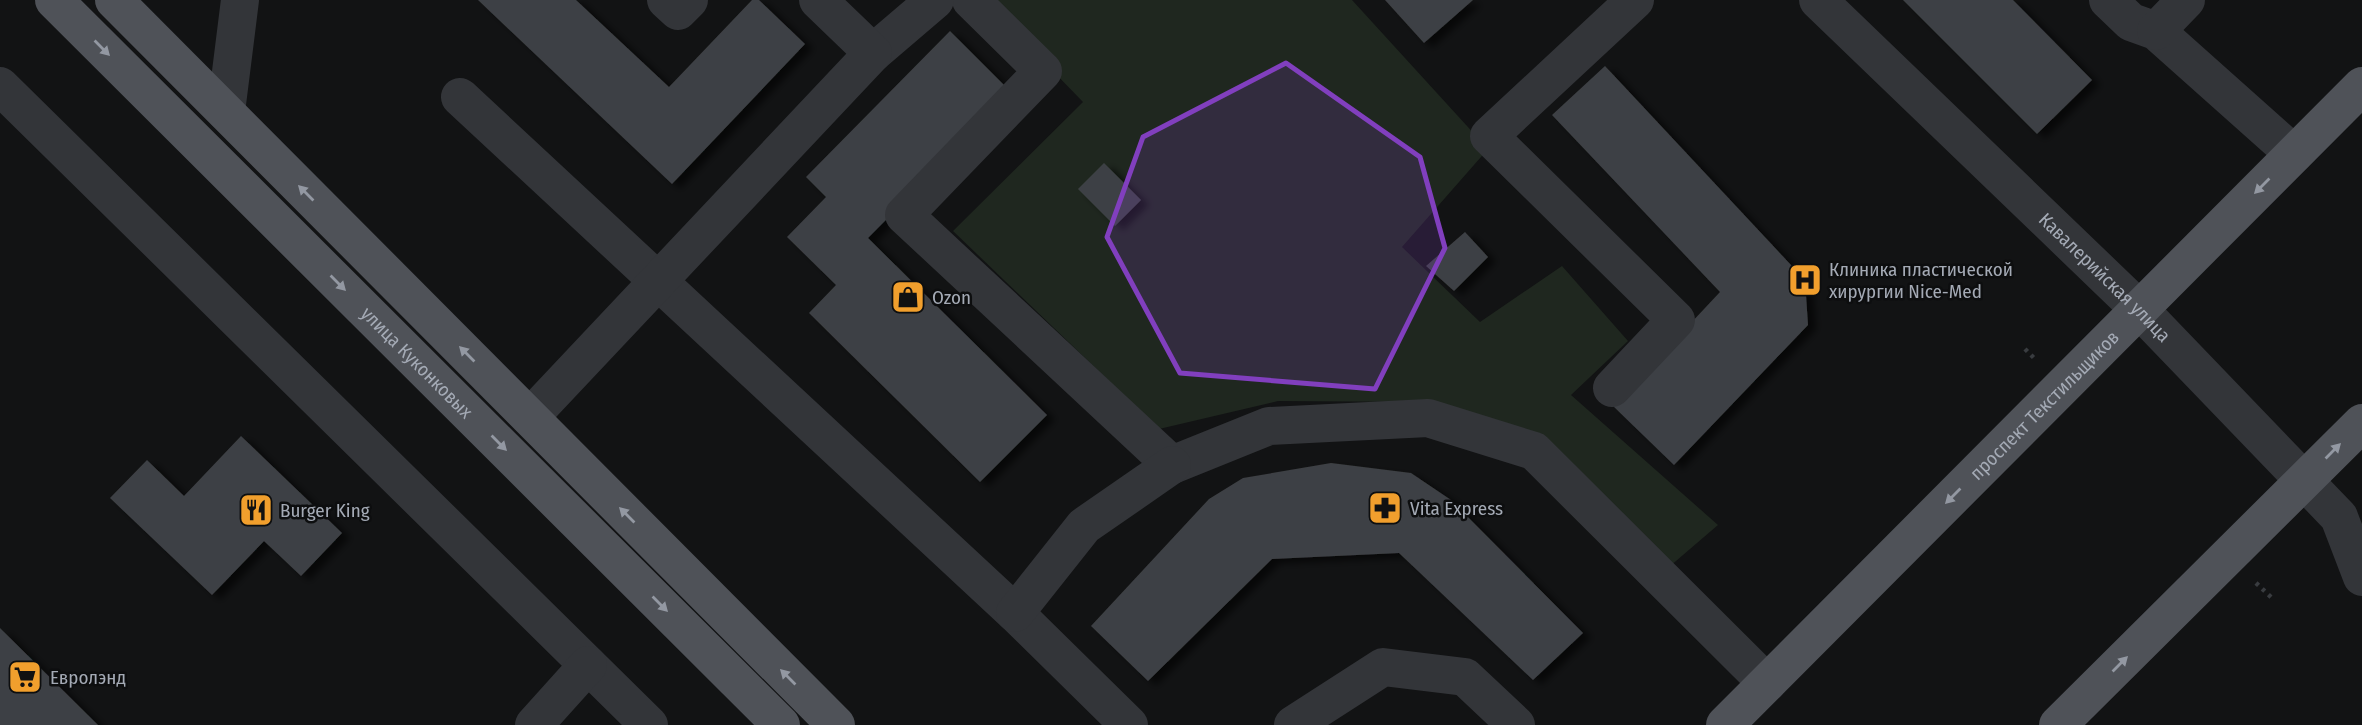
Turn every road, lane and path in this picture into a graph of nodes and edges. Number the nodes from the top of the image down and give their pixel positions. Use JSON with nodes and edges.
{"nodes":[{"id":1,"x":54,"y":0,"type":"edge"},
{"id":2,"x":114,"y":0,"type":"edge"},
{"id":3,"x":240,"y":0,"type":"edge"},
{"id":4,"x":666,"y":0,"type":"edge"},
{"id":5,"x":689,"y":0,"type":"edge"},
{"id":6,"x":818,"y":0,"type":"edge"},
{"id":7,"x":934,"y":0,"type":"edge"},
{"id":8,"x":971,"y":0,"type":"edge"},
{"id":9,"x":1635,"y":0,"type":"edge"},
{"id":10,"x":1818,"y":0,"type":"edge"},
{"id":11,"x":2108,"y":0,"type":"edge"},
{"id":12,"x":2186,"y":0,"type":"edge"},
{"id":13,"x":2156,"y":31,"type":"junction"},
{"id":14,"x":873,"y":53,"type":"junction"},
{"id":15,"x":0,"y":86,"type":"edge"},
{"id":16,"x":2362,"y":86,"type":"edge"},
{"id":17,"x":460,"y":97,"type":"dead end"},
{"id":18,"x":226,"y":112,"type":"junction"},
{"id":19,"x":2294,"y":154,"type":"junction"},
{"id":20,"x":659,"y":280,"type":"junction"},
{"id":21,"x":2139,"y":309,"type":"junction"},
{"id":22,"x":1612,"y":388,"type":"dead end"},
{"id":23,"x":530,"y":417,"type":"junction"},
{"id":24,"x":2362,"y":423,"type":"edge"},
{"id":25,"x":1172,"y":465,"type":"junction"},
{"id":26,"x":2304,"y":480,"type":"junction"},
{"id":27,"x":2362,"y":577,"type":"edge"},
{"id":28,"x":1015,"y":613,"type":"junction"},
{"id":29,"x":588,"y":665,"type":"junction"},
{"id":30,"x":1767,"y":683,"type":"junction"},
{"id":31,"x":534,"y":725,"type":"edge"},
{"id":32,"x":649,"y":725,"type":"edge"},
{"id":33,"x":781,"y":725,"type":"edge"},
{"id":34,"x":836,"y":725,"type":"edge"},
{"id":35,"x":1129,"y":725,"type":"edge"},
{"id":36,"x":1293,"y":725,"type":"edge"},
{"id":37,"x":1516,"y":725,"type":"edge"},
{"id":38,"x":1725,"y":725,"type":"edge"},
{"id":39,"x":2058,"y":725,"type":"edge"}],
"edges":[{"from":1,"to":33,"type":"main road","name":"улица Куконковых","one_way":true},
{"from":2,"to":18,"type":"main road","name":"улица Куконковых"},
{"from":3,"to":18,"type":"street"},
{"from":4,"to":5,"type":"street"},
{"from":6,"to":14,"type":"street"},
{"from":7,"to":14,"type":"street"},
{"from":8,"to":25,"type":"street"},
{"from":9,"to":22,"type":"street"},
{"from":10,"to":21,"type":"street","name":"Кавалерийская улица"},
{"from":11,"to":13,"type":"street"},
{"from":12,"to":13,"type":"street"},
{"from":13,"to":19,"type":"street"},
{"from":14,"to":20,"type":"street"},
{"from":15,"to":29,"type":"street"},
{"from":16,"to":19,"type":"main road","name":"проспект Текстильщиков"},
{"from":17,"to":20,"type":"street"},
{"from":23,"to":18,"type":"main road","name":"улица Куконковых","one_way":true},
{"from":19,"to":21,"type":"main road","name":"проспект Текстильщиков","one_way":true},
{"from":20,"to":23,"type":"street"},
{"from":20,"to":28,"type":"street"},
{"from":21,"to":26,"type":"street","name":"Кавалерийская улица"},
{"from":21,"to":30,"type":"main road","name":"проспект Текстильщиков","one_way":true},
{"from":34,"to":23,"type":"main road","name":"улица Куконковых","one_way":true},
{"from":26,"to":24,"type":"main road","one_way":true},
{"from":25,"to":28,"type":"street"},
{"from":25,"to":30,"type":"street"},
{"from":26,"to":27,"type":"street","name":"Кавалерийская улица"},
{"from":39,"to":26,"type":"main road","one_way":true},
{"from":28,"to":35,"type":"street"},
{"from":29,"to":31,"type":"street"},
{"from":29,"to":32,"type":"street"},
{"from":30,"to":38,"type":"main road","name":"проспект Текстильщиков"},
{"from":36,"to":37,"type":"street"}]}
